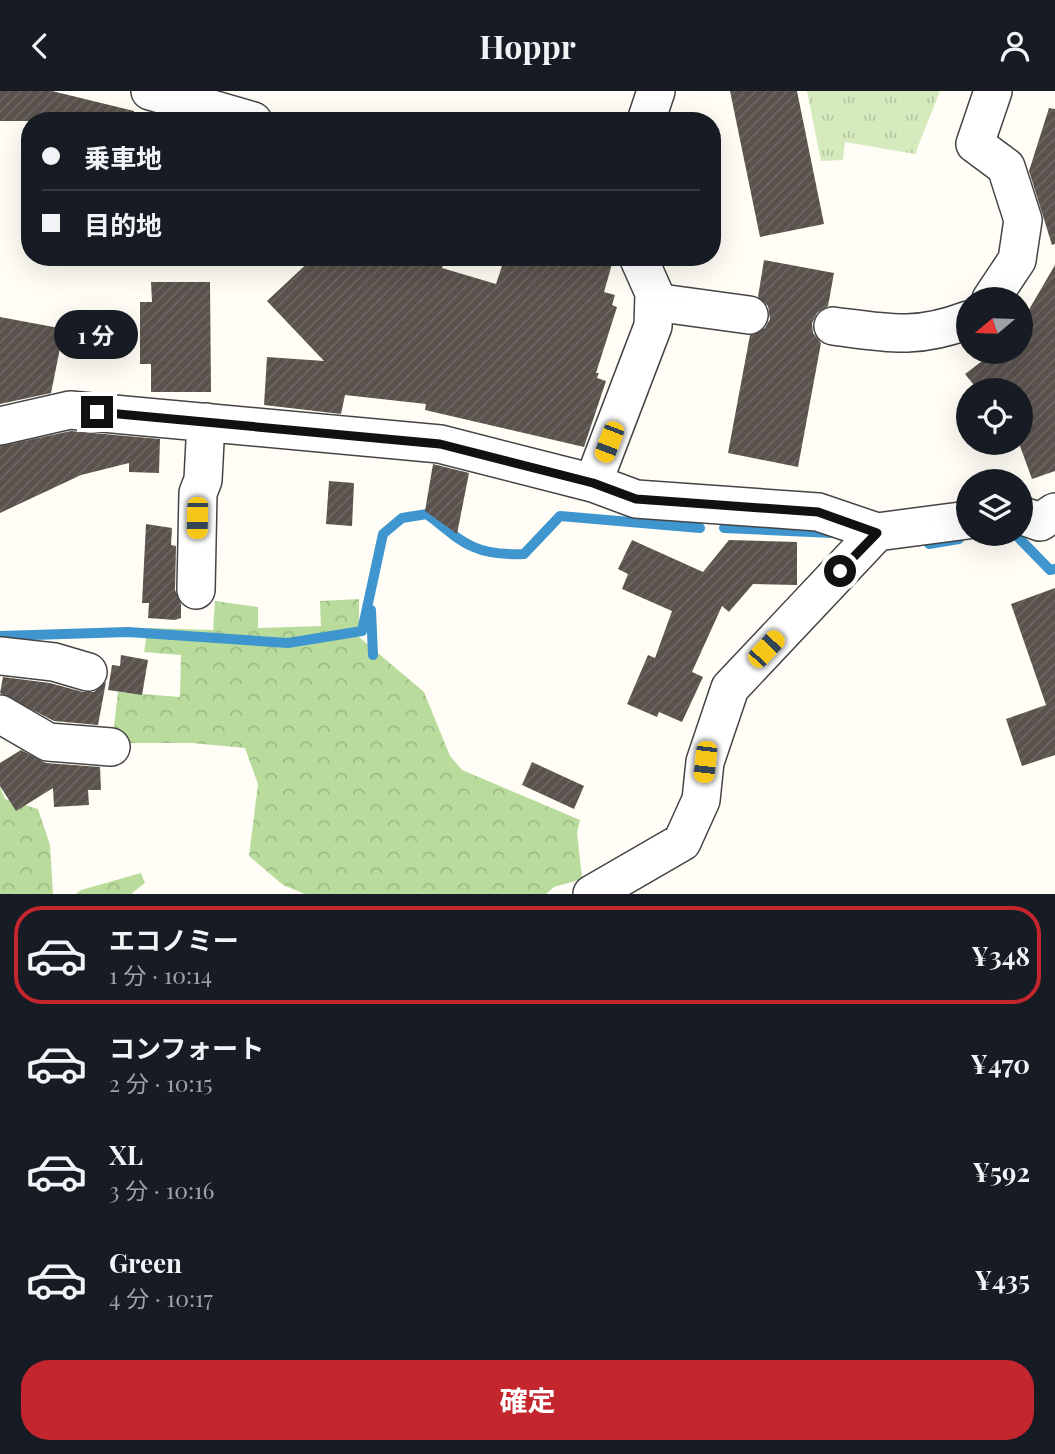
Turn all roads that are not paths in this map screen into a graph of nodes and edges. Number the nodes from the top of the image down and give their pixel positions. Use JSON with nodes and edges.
{"nodes":[{"id":1,"x":150,"y":91,"type":"edge"},
{"id":2,"x":656,"y":91,"type":"edge"},
{"id":3,"x":993,"y":91,"type":"edge"},
{"id":4,"x":222,"y":112,"type":"edge"},
{"id":5,"x":649,"y":112,"type":"edge"},
{"id":6,"x":642,"y":266,"type":"edge"},
{"id":7,"x":999,"y":287,"type":"edge"},
{"id":8,"x":654,"y":302,"type":"junction"},
{"id":9,"x":749,"y":315,"type":"dead end"},
{"id":10,"x":956,"y":324,"type":"edge"},
{"id":11,"x":833,"y":326,"type":"dead end"},
{"id":12,"x":205,"y":422,"type":"junction"},
{"id":13,"x":0,"y":426,"type":"edge"},
{"id":14,"x":593,"y":483,"type":"junction"},
{"id":15,"x":1055,"y":512,"type":"edge"},
{"id":16,"x":1033,"y":520,"type":"edge"},
{"id":17,"x":956,"y":522,"type":"edge"},
{"id":18,"x":877,"y":533,"type":"junction"},
{"id":19,"x":196,"y":590,"type":"dead end"},
{"id":20,"x":0,"y":656,"type":"edge"},
{"id":21,"x":88,"y":672,"type":"dead end"},
{"id":22,"x":0,"y":714,"type":"edge"},
{"id":23,"x":111,"y":747,"type":"dead end"},
{"id":24,"x":592,"y":894,"type":"edge"}],
"edges":[{"from":1,"to":4,"type":"street"},
{"from":2,"to":5,"type":"street"},
{"from":3,"to":7,"type":"street"},
{"from":6,"to":8,"type":"street"},
{"from":8,"to":9,"type":"street"},
{"from":8,"to":14,"type":"street"},
{"from":10,"to":11,"type":"street"},
{"from":12,"to":13,"type":"street"},
{"from":12,"to":14,"type":"street"},
{"from":12,"to":19,"type":"street"},
{"from":14,"to":18,"type":"street"},
{"from":15,"to":16,"type":"street"},
{"from":17,"to":18,"type":"street"},
{"from":18,"to":24,"type":"street"},
{"from":20,"to":21,"type":"street"},
{"from":22,"to":23,"type":"street"}]}
